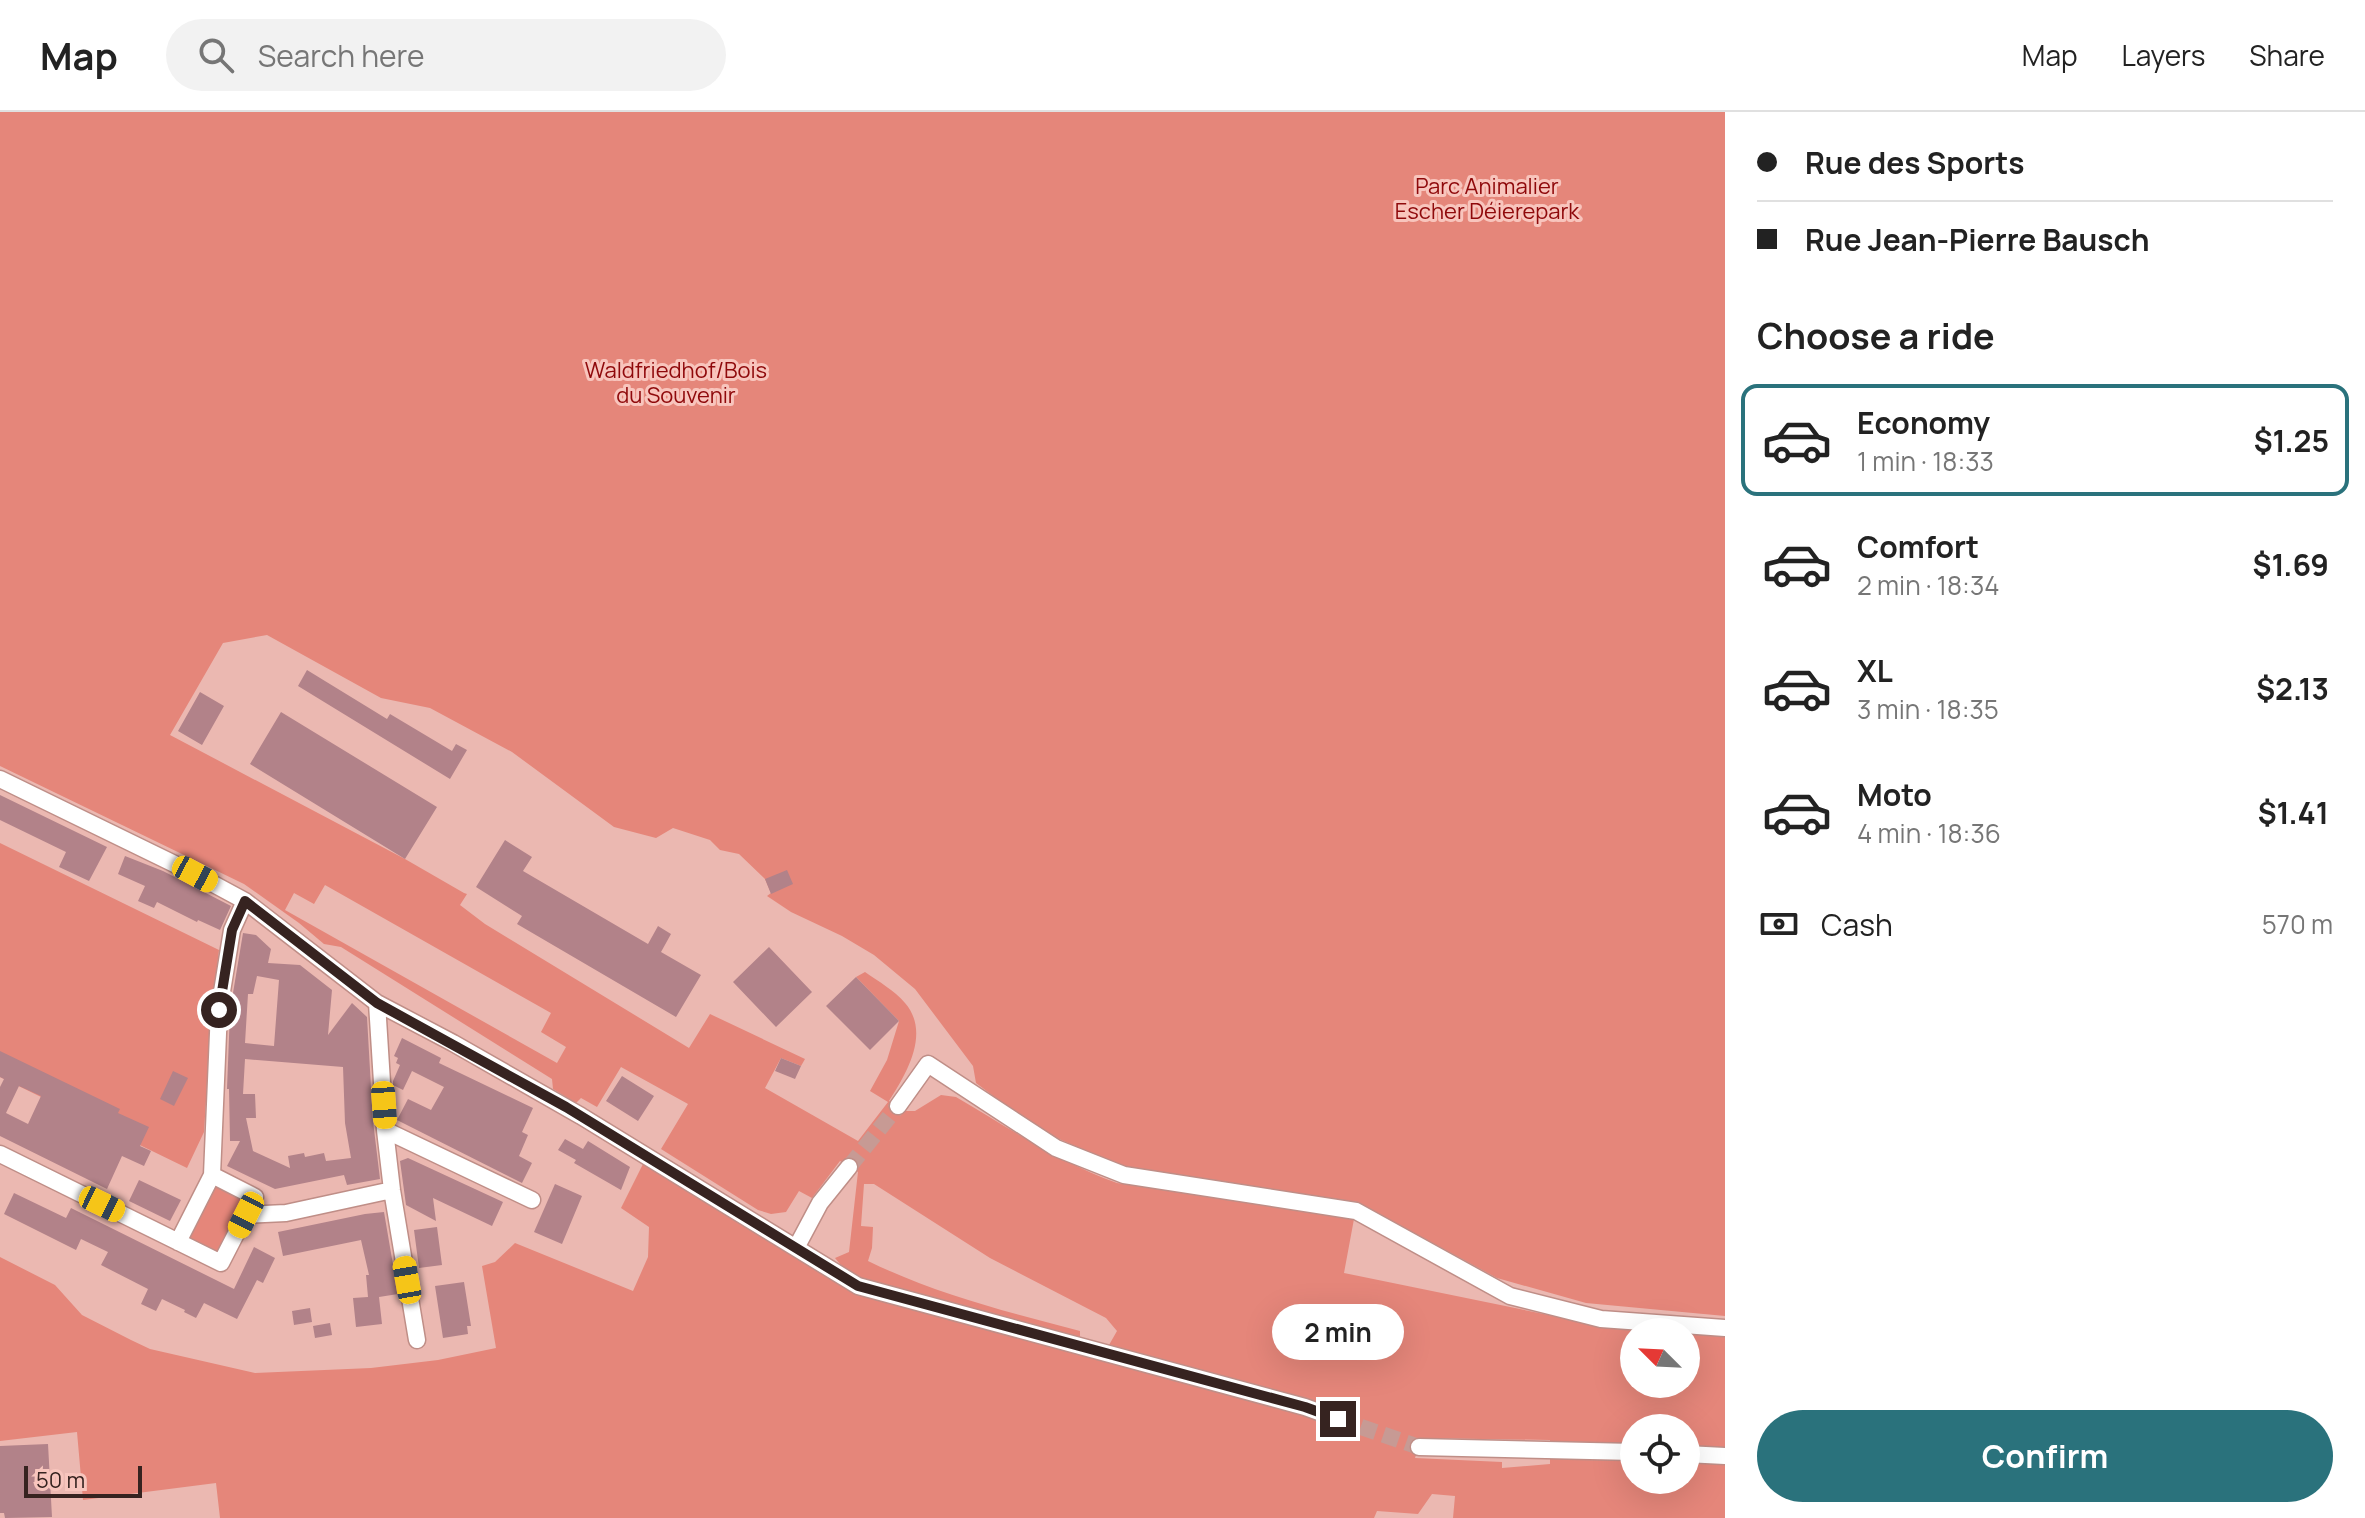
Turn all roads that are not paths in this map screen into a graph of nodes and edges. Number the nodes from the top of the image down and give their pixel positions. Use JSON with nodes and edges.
{"nodes":[{"id":1,"x":0,"y":779,"type":"edge"},
{"id":2,"x":245,"y":901,"type":"junction"},
{"id":3,"x":377,"y":1003,"type":"junction"},
{"id":4,"x":898,"y":1106,"type":"tunnel mouth"},
{"id":5,"x":385,"y":1130,"type":"junction"},
{"id":6,"x":0,"y":1154,"type":"edge"},
{"id":7,"x":849,"y":1167,"type":"tunnel mouth"},
{"id":8,"x":212,"y":1175,"type":"junction"},
{"id":9,"x":392,"y":1190,"type":"junction"},
{"id":10,"x":532,"y":1200,"type":"dead end"},
{"id":11,"x":246,"y":1215,"type":"junction"},
{"id":12,"x":178,"y":1242,"type":"junction"},
{"id":13,"x":796,"y":1248,"type":"junction"},
{"id":14,"x":1725,"y":1328,"type":"edge"},
{"id":15,"x":417,"y":1340,"type":"dead end"},
{"id":16,"x":1338,"y":1419,"type":"tunnel mouth"},
{"id":17,"x":1419,"y":1447,"type":"tunnel mouth"},
{"id":18,"x":1620,"y":1452,"type":"edge"},
{"id":19,"x":1700,"y":1455,"type":"edge"},
{"id":20,"x":1725,"y":1456,"type":"edge"}],
"edges":[{"from":1,"to":2,"type":"street"},
{"from":2,"to":3,"type":"street"},
{"from":2,"to":8,"type":"street"},
{"from":3,"to":5,"type":"street"},
{"from":3,"to":13,"type":"street"},
{"from":4,"to":14,"type":"street"},
{"from":5,"to":9,"type":"street"},
{"from":5,"to":10,"type":"street"},
{"from":6,"to":12,"type":"street"},
{"from":7,"to":13,"type":"street"},
{"from":8,"to":11,"type":"street"},
{"from":8,"to":12,"type":"street"},
{"from":9,"to":11,"type":"street"},
{"from":9,"to":15,"type":"street"},
{"from":11,"to":12,"type":"street"},
{"from":13,"to":16,"type":"street"},
{"from":17,"to":18,"type":"street"},
{"from":19,"to":20,"type":"street"}]}
